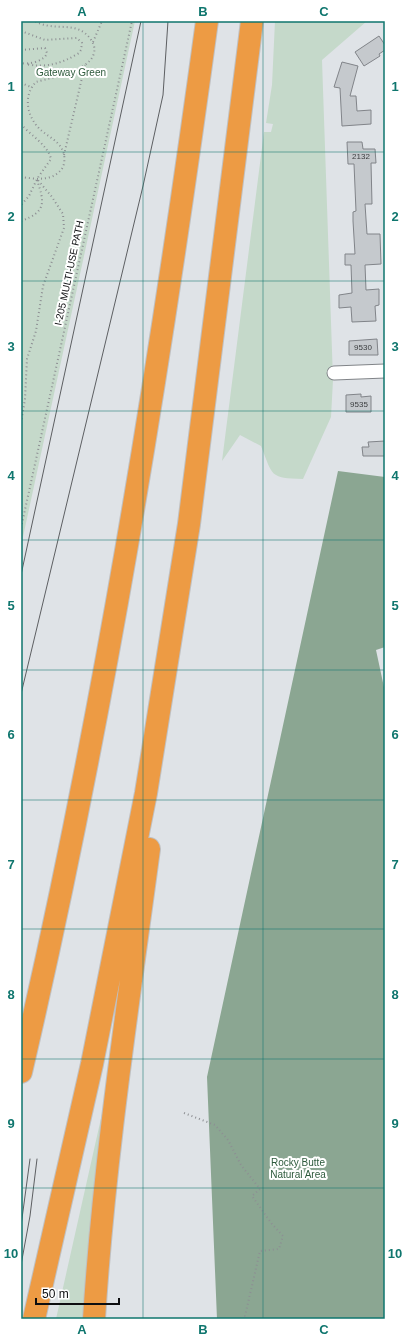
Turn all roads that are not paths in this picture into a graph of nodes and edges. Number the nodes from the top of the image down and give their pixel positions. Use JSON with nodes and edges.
{"nodes":[{"id":1,"x":207,"y":21,"type":"edge"},
{"id":2,"x":252,"y":21,"type":"edge"},
{"id":3,"x":385,"y":371,"type":"edge"},
{"id":4,"x":334,"y":373,"type":"dead end"},
{"id":5,"x":146,"y":794,"type":"junction"},
{"id":6,"x":21,"y":1072,"type":"edge"},
{"id":7,"x":34,"y":1319,"type":"edge"},
{"id":8,"x":94,"y":1319,"type":"edge"}],
"edges":[{"from":1,"to":6,"type":"highway"},
{"from":2,"to":5,"type":"highway"},
{"from":3,"to":4,"type":"street"},
{"from":5,"to":7,"type":"highway"},
{"from":5,"to":8,"type":"highway"}]}
